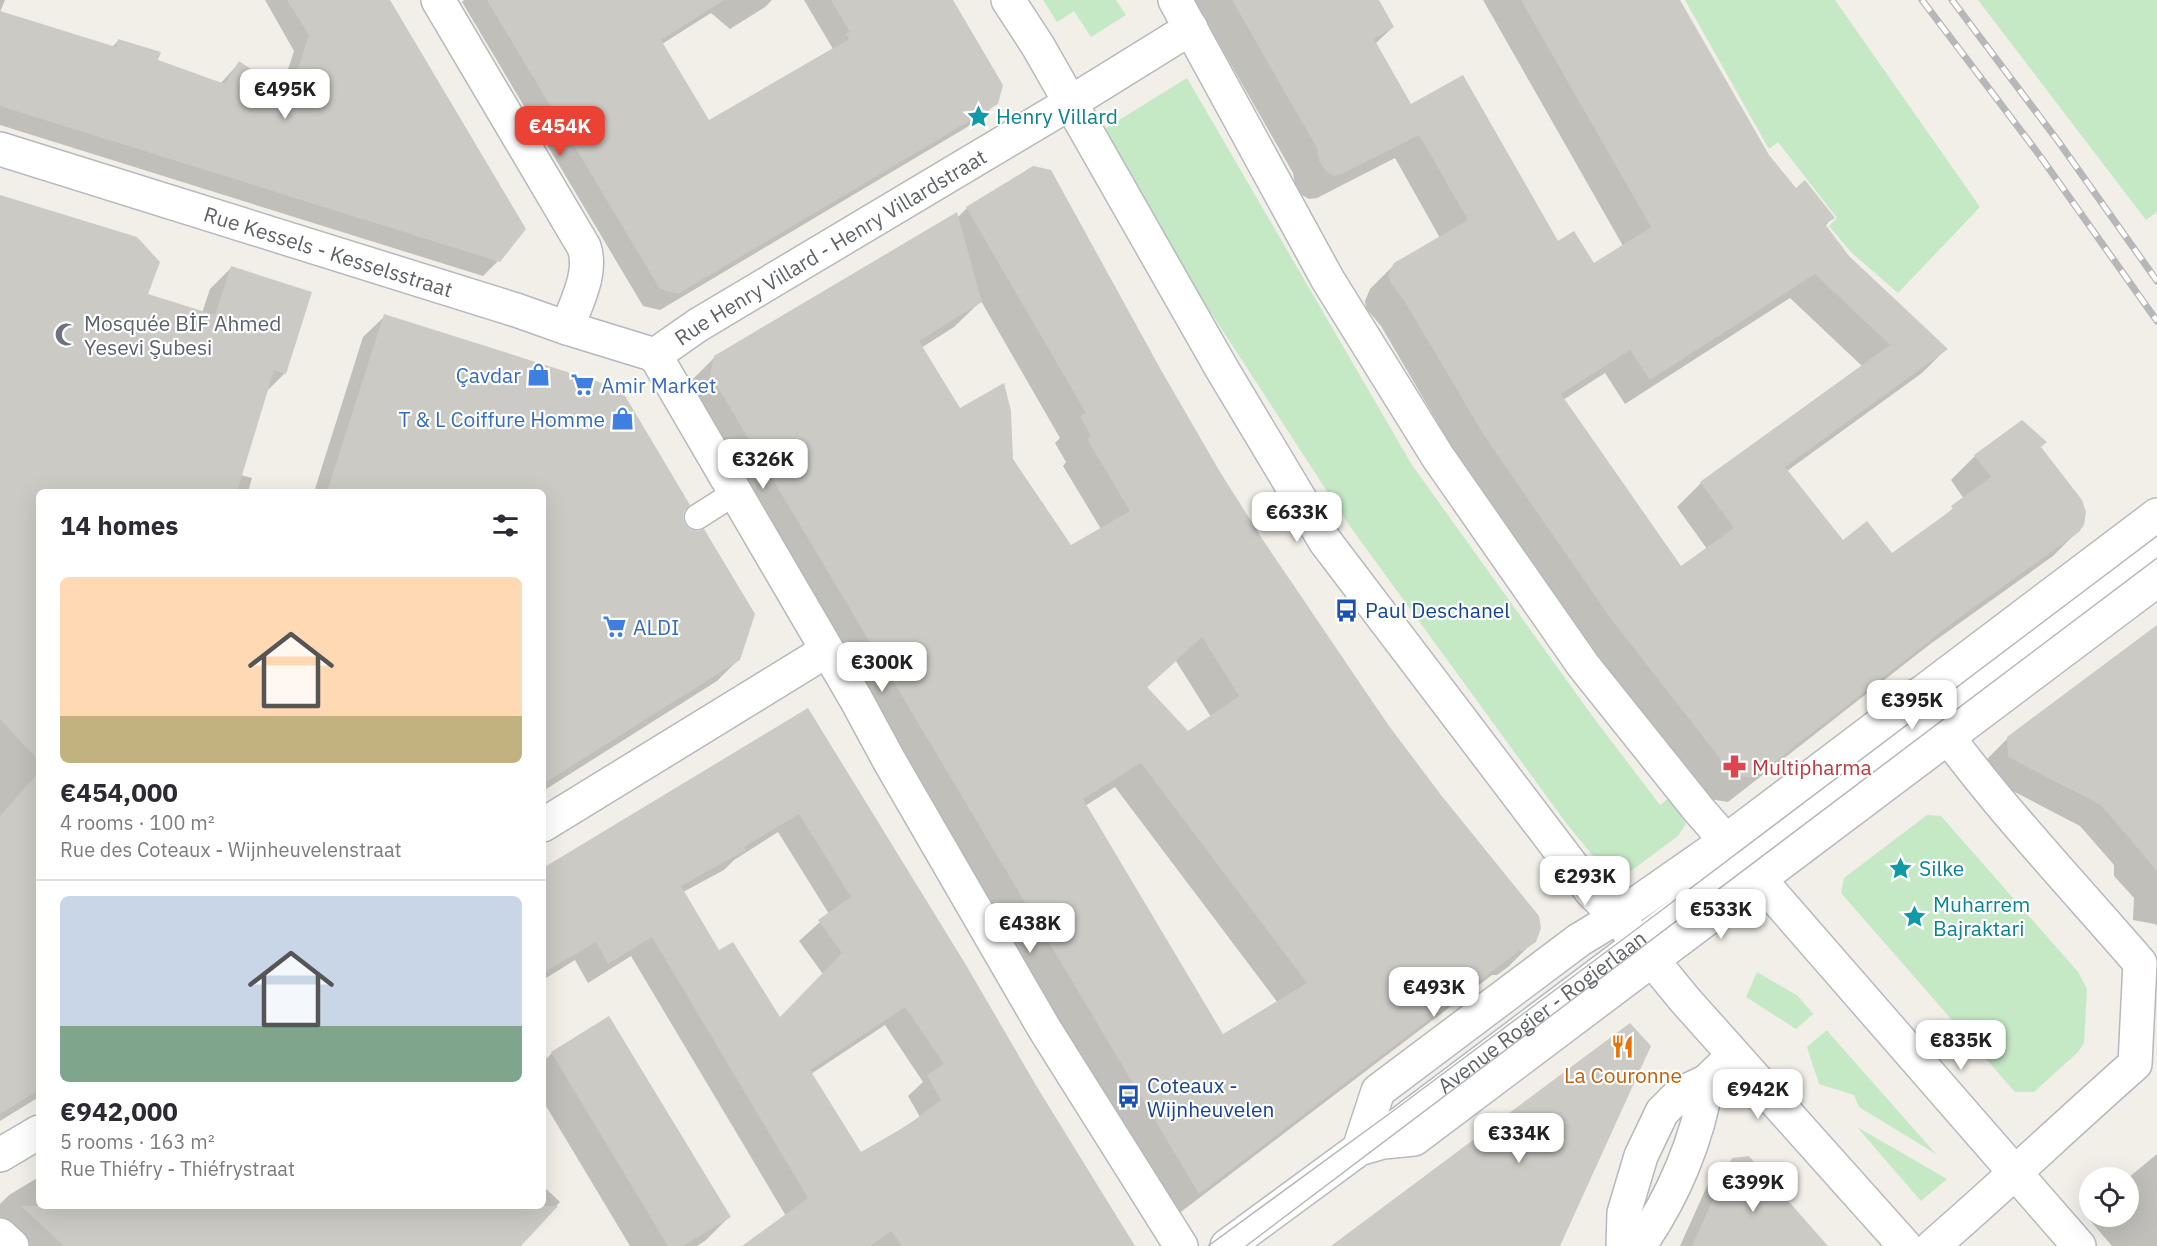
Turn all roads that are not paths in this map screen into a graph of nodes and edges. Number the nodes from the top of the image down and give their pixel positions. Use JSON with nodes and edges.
{"nodes":[{"id":1,"x":438,"y":0,"type":"edge"},
{"id":2,"x":1008,"y":0,"type":"edge"},
{"id":3,"x":1183,"y":14,"type":"edge"},
{"id":4,"x":1070,"y":103,"type":"junction"},
{"id":5,"x":0,"y":149,"type":"edge"},
{"id":6,"x":567,"y":328,"type":"junction"},
{"id":7,"x":655,"y":355,"type":"junction"},
{"id":8,"x":735,"y":493,"type":"junction"},
{"id":9,"x":697,"y":517,"type":"dead end"},
{"id":10,"x":2155,"y":527,"type":"edge"},
{"id":11,"x":2157,"y":580,"type":"edge"},
{"id":12,"x":826,"y":651,"type":"junction"},
{"id":13,"x":1932,"y":717,"type":"junction"},
{"id":14,"x":546,"y":823,"type":"edge"},
{"id":15,"x":1742,"y":860,"type":"junction"},
{"id":16,"x":1635,"y":939,"type":"junction"},
{"id":17,"x":1734,"y":1055,"type":"junction"},
{"id":18,"x":1707,"y":1081,"type":"junction"},
{"id":19,"x":36,"y":1134,"type":"edge"},
{"id":20,"x":1359,"y":1149,"type":"junction"},
{"id":21,"x":0,"y":1155,"type":"edge"},
{"id":22,"x":2017,"y":1173,"type":"junction"},
{"id":23,"x":0,"y":1235,"type":"edge"},
{"id":24,"x":12,"y":1246,"type":"edge"},
{"id":25,"x":1181,"y":1246,"type":"edge"},
{"id":26,"x":1227,"y":1246,"type":"edge"},
{"id":27,"x":1623,"y":1246,"type":"edge"},
{"id":28,"x":1639,"y":1246,"type":"edge"},
{"id":29,"x":1905,"y":1246,"type":"edge"},
{"id":30,"x":1933,"y":1246,"type":"edge"},
{"id":31,"x":2079,"y":1246,"type":"edge"}],
"edges":[{"from":1,"to":6,"type":"street"},
{"from":2,"to":4,"type":"street"},
{"from":3,"to":4,"type":"street","name":"Rue Henry Villard - Henry Villardstraat"},
{"from":3,"to":15,"type":"street"},
{"from":4,"to":7,"type":"street","name":"Rue Henry Villard - Henry Villardstraat"},
{"from":4,"to":16,"type":"street"},
{"from":5,"to":6,"type":"street","name":"Rue Kessels - Kesselsstraat"},
{"from":6,"to":7,"type":"street","name":"Rue Kessels - Kesselsstraat"},
{"from":7,"to":8,"type":"street"},
{"from":8,"to":9,"type":"lane"},
{"from":8,"to":12,"type":"street"},
{"from":10,"to":13,"type":"street","name":"Avenue Rogier - Rogierlaan"},
{"from":11,"to":13,"type":"street","name":"Avenue Rogier - Rogierlaan"},
{"from":12,"to":14,"type":"street"},
{"from":12,"to":25,"type":"street"},
{"from":13,"to":15,"type":"street","name":"Avenue Rogier - Rogierlaan"},
{"from":13,"to":15,"type":"street","name":"Avenue Rogier - Rogierlaan"},
{"from":13,"to":22,"type":"street"},
{"from":15,"to":16,"type":"street","name":"Avenue Rogier - Rogierlaan"},
{"from":15,"to":16,"type":"street","name":"Avenue Rogier - Rogierlaan"},
{"from":15,"to":22,"type":"street"},
{"from":16,"to":17,"type":"street"},
{"from":16,"to":20,"type":"street","name":"Avenue Rogier - Rogierlaan"},
{"from":16,"to":20,"type":"street","name":"Avenue Rogier - Rogierlaan"},
{"from":17,"to":18,"type":"street"},
{"from":17,"to":29,"type":"street"},
{"from":18,"to":27,"type":"street"},
{"from":18,"to":28,"type":"street"},
{"from":19,"to":21,"type":"street"},
{"from":20,"to":26,"type":"street","name":"Avenue Rogier - Rogierlaan"},
{"from":22,"to":30,"type":"street"},
{"from":22,"to":31,"type":"street"},
{"from":23,"to":24,"type":"street"}]}
